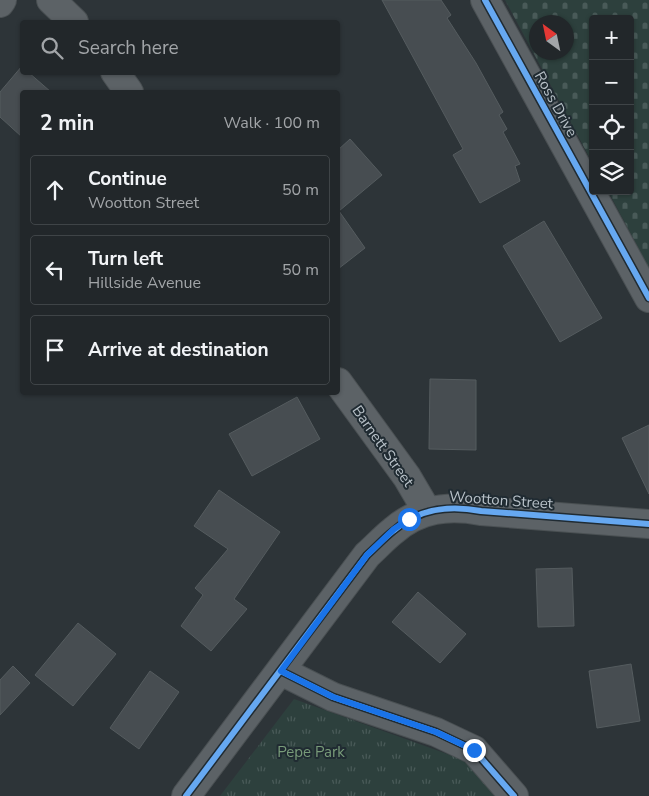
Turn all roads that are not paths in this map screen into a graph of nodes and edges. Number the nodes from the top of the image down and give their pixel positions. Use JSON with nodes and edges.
{"nodes":[{"id":1,"x":51,"y":0,"type":"edge"},
{"id":2,"x":485,"y":0,"type":"edge"},
{"id":3,"x":72,"y":20,"type":"edge"},
{"id":4,"x":117,"y":75,"type":"edge"},
{"id":5,"x":128,"y":90,"type":"edge"},
{"id":6,"x":649,"y":298,"type":"edge"},
{"id":7,"x":340,"y":385,"type":"edge"},
{"id":8,"x":428,"y":511,"type":"junction"},
{"id":9,"x":649,"y":524,"type":"edge"},
{"id":10,"x":281,"y":671,"type":"junction"},
{"id":11,"x":186,"y":796,"type":"edge"},
{"id":12,"x":514,"y":796,"type":"edge"}],
"edges":[{"from":1,"to":3,"type":"street"},
{"from":2,"to":6,"type":"street","name":"Ross Drive"},
{"from":4,"to":5,"type":"street"},
{"from":7,"to":8,"type":"street","name":"Barnett Street"},
{"from":8,"to":9,"type":"street","name":"Wootton Street"},
{"from":8,"to":10,"type":"street","name":"Wootton Street"},
{"from":10,"to":11,"type":"street","name":"Wootton Street"},
{"from":10,"to":12,"type":"street"}]}
